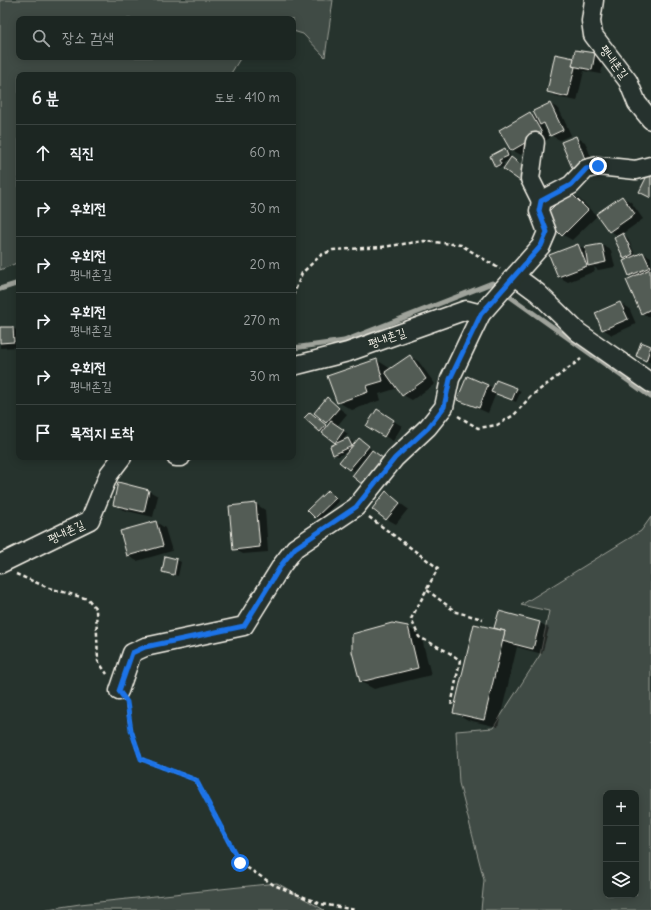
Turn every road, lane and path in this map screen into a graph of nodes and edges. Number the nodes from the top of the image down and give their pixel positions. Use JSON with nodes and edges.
{"nodes":[{"id":1,"x":594,"y":0,"type":"edge"},
{"id":2,"x":651,"y":120,"type":"edge"},
{"id":3,"x":535,"y":142,"type":"dead end"},
{"id":4,"x":651,"y":166,"type":"edge"},
{"id":5,"x":541,"y":201,"type":"junction"},
{"id":6,"x":512,"y":280,"type":"junction"},
{"id":7,"x":296,"y":288,"type":"edge"},
{"id":8,"x":486,"y":309,"type":"junction"},
{"id":9,"x":581,"y":359,"type":"dead end"},
{"id":10,"x":296,"y":365,"type":"edge"},
{"id":11,"x":651,"y":382,"type":"edge"},
{"id":12,"x":444,"y":407,"type":"junction"},
{"id":13,"x":120,"y":460,"type":"edge"},
{"id":14,"x":356,"y":507,"type":"junction"},
{"id":15,"x":0,"y":564,"type":"edge"},
{"id":16,"x":427,"y":590,"type":"junction"},
{"id":17,"x":483,"y":619,"type":"dead end"},
{"id":18,"x":119,"y":691,"type":"junction"},
{"id":19,"x":451,"y":706,"type":"dead end"},
{"id":20,"x":356,"y":910,"type":"edge"}],
"edges":[{"from":1,"to":2,"type":"street","name":"평내촌길"},
{"from":3,"to":5,"type":"street"},
{"from":4,"to":5,"type":"street"},
{"from":5,"to":6,"type":"street"},
{"from":6,"to":7,"type":"path"},
{"from":6,"to":8,"type":"street"},
{"from":6,"to":11,"type":"street"},
{"from":8,"to":10,"type":"street","name":"평내촌길"},
{"from":8,"to":12,"type":"street"},
{"from":9,"to":12,"type":"path"},
{"from":12,"to":14,"type":"street"},
{"from":13,"to":15,"type":"street","name":"평내촌길"},
{"from":14,"to":16,"type":"path"},
{"from":14,"to":18,"type":"street"},
{"from":15,"to":18,"type":"path"},
{"from":16,"to":17,"type":"path"},
{"from":16,"to":19,"type":"path"},
{"from":18,"to":20,"type":"path"}]}
